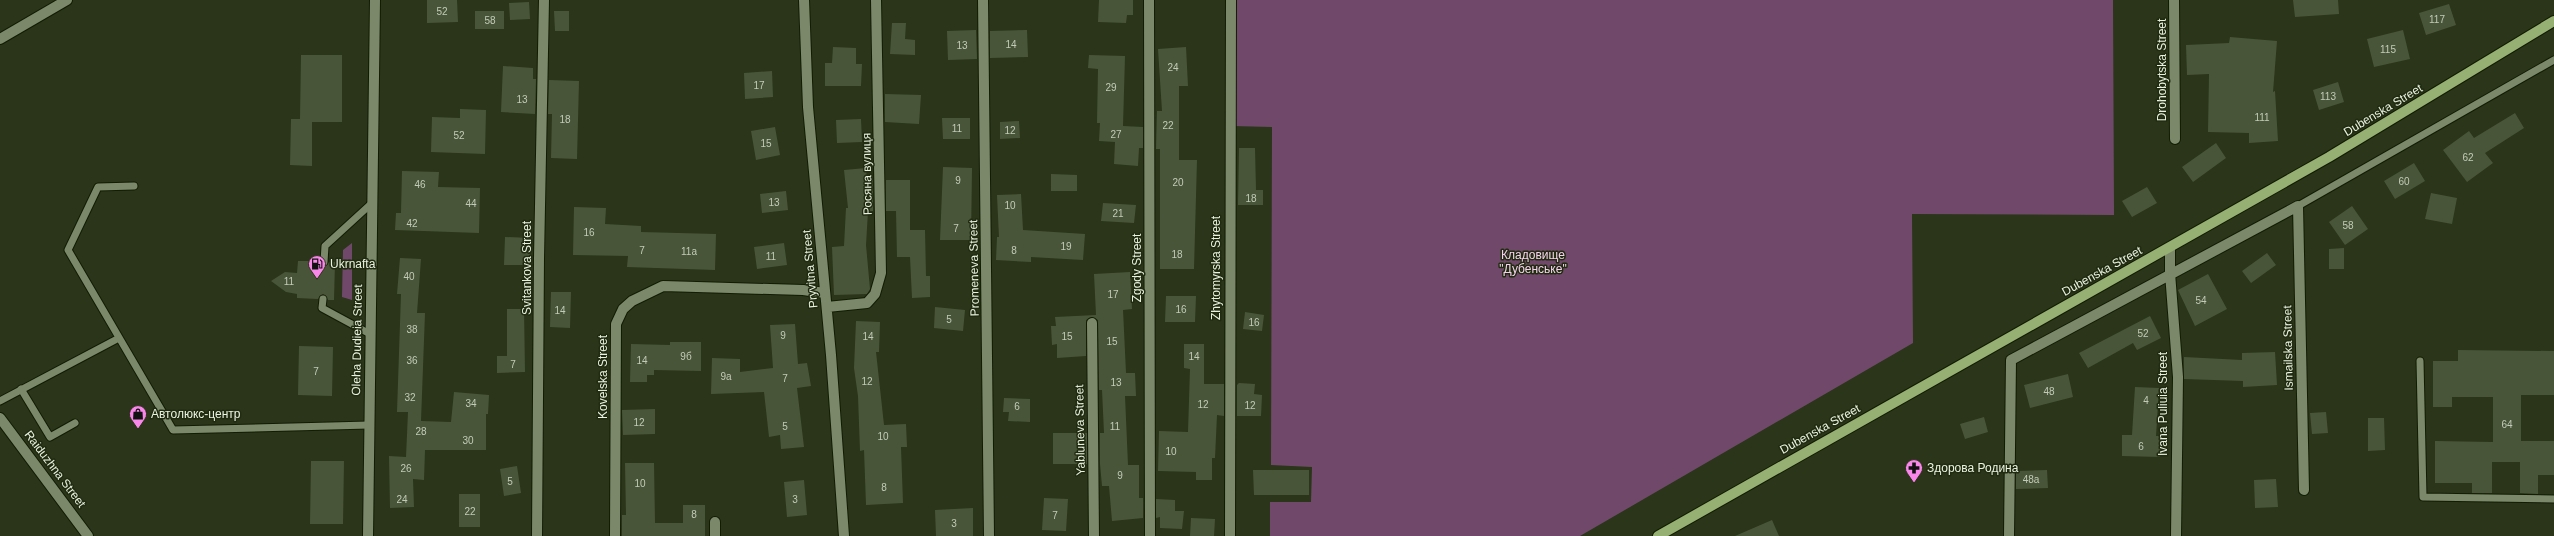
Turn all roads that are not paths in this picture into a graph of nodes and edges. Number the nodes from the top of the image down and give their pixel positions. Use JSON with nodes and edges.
{"nodes":[{"id":1,"x":67,"y":0,"type":"edge"},
{"id":2,"x":375,"y":0,"type":"edge"},
{"id":3,"x":544,"y":0,"type":"edge"},
{"id":4,"x":804,"y":0,"type":"edge"},
{"id":5,"x":876,"y":0,"type":"edge"},
{"id":6,"x":983,"y":0,"type":"edge"},
{"id":7,"x":1150,"y":0,"type":"edge"},
{"id":8,"x":1231,"y":0,"type":"edge"},
{"id":9,"x":2174,"y":0,"type":"edge"},
{"id":10,"x":2554,"y":20,"type":"edge"},
{"id":11,"x":0,"y":39,"type":"edge"},
{"id":12,"x":2554,"y":60,"type":"edge"},
{"id":13,"x":2175,"y":139,"type":"dead end"},
{"id":14,"x":134,"y":186,"type":"dead end"},
{"id":15,"x":372,"y":203,"type":"junction"},
{"id":16,"x":2298,"y":206,"type":"junction"},
{"id":17,"x":2170,"y":248,"type":"junction"},
{"id":18,"x":324,"y":262,"type":"dead end"},
{"id":19,"x":2170,"y":273,"type":"junction"},
{"id":20,"x":825,"y":293,"type":"junction"},
{"id":21,"x":323,"y":299,"type":"dead end"},
{"id":22,"x":827,"y":307,"type":"junction"},
{"id":23,"x":1092,"y":322,"type":"dead end"},
{"id":24,"x":370,"y":334,"type":"junction"},
{"id":25,"x":119,"y":338,"type":"junction"},
{"id":26,"x":2420,"y":361,"type":"dead end"},
{"id":27,"x":21,"y":389,"type":"junction"},
{"id":28,"x":0,"y":401,"type":"edge"},
{"id":29,"x":0,"y":418,"type":"edge"},
{"id":30,"x":75,"y":423,"type":"dead end"},
{"id":31,"x":369,"y":425,"type":"junction"},
{"id":32,"x":2304,"y":490,"type":"dead end"},
{"id":33,"x":2554,"y":498,"type":"edge"},
{"id":34,"x":715,"y":522,"type":"dead end"},
{"id":35,"x":88,"y":536,"type":"edge"},
{"id":36,"x":368,"y":536,"type":"edge"},
{"id":37,"x":537,"y":536,"type":"edge"},
{"id":38,"x":615,"y":536,"type":"edge"},
{"id":39,"x":715,"y":536,"type":"edge"},
{"id":40,"x":844,"y":536,"type":"edge"},
{"id":41,"x":989,"y":536,"type":"edge"},
{"id":42,"x":1094,"y":536,"type":"edge"},
{"id":43,"x":1150,"y":536,"type":"edge"},
{"id":44,"x":1230,"y":536,"type":"edge"},
{"id":45,"x":1658,"y":536,"type":"edge"},
{"id":46,"x":2009,"y":536,"type":"edge"},
{"id":47,"x":2176,"y":536,"type":"edge"}],
"edges":[{"from":1,"to":11,"type":"street"},
{"from":2,"to":15,"type":"street","name":"Oleha Dudieia Street"},
{"from":3,"to":37,"type":"street","name":"Svitankova Street"},
{"from":4,"to":20,"type":"street","name":"Pryvitna Street"},
{"from":5,"to":22,"type":"street","name":"Росяна вулиця"},
{"from":6,"to":41,"type":"street","name":"Promeneva Street"},
{"from":7,"to":43,"type":"street","name":"Zgody Street"},
{"from":8,"to":44,"type":"street","name":"Zhytomyrska Street"},
{"from":9,"to":13,"type":"street","name":"Drohobytska Street"},
{"from":10,"to":17,"type":"main road","name":"Dubenska Street"},
{"from":12,"to":16,"type":"lane"},
{"from":14,"to":25,"type":"lane"},
{"from":15,"to":18,"type":"lane"},
{"from":15,"to":24,"type":"street","name":"Oleha Dudieia Street"},
{"from":16,"to":19,"type":"street"},
{"from":16,"to":32,"type":"street","name":"Ismailska Street"},
{"from":17,"to":19,"type":"street","name":"Ivana Puliuia Street"},
{"from":17,"to":45,"type":"main road","name":"Dubenska Street"},
{"from":19,"to":46,"type":"street"},
{"from":19,"to":47,"type":"street","name":"Ivana Puliuia Street"},
{"from":20,"to":22,"type":"street","name":"Pryvitna Street"},
{"from":20,"to":38,"type":"street","name":"Kovelska Street"},
{"from":21,"to":24,"type":"lane"},
{"from":22,"to":40,"type":"street","name":"Pryvitna Street"},
{"from":23,"to":42,"type":"street","name":"Yabluneva Street"},
{"from":24,"to":31,"type":"street","name":"Oleha Dudieia Street"},
{"from":25,"to":27,"type":"lane"},
{"from":25,"to":31,"type":"lane"},
{"from":26,"to":33,"type":"lane"},
{"from":27,"to":28,"type":"lane"},
{"from":27,"to":30,"type":"lane"},
{"from":29,"to":35,"type":"street","name":"Raiduzhna Street"},
{"from":31,"to":36,"type":"street","name":"Oleha Dudieia Street"},
{"from":34,"to":39,"type":"street"}]}
